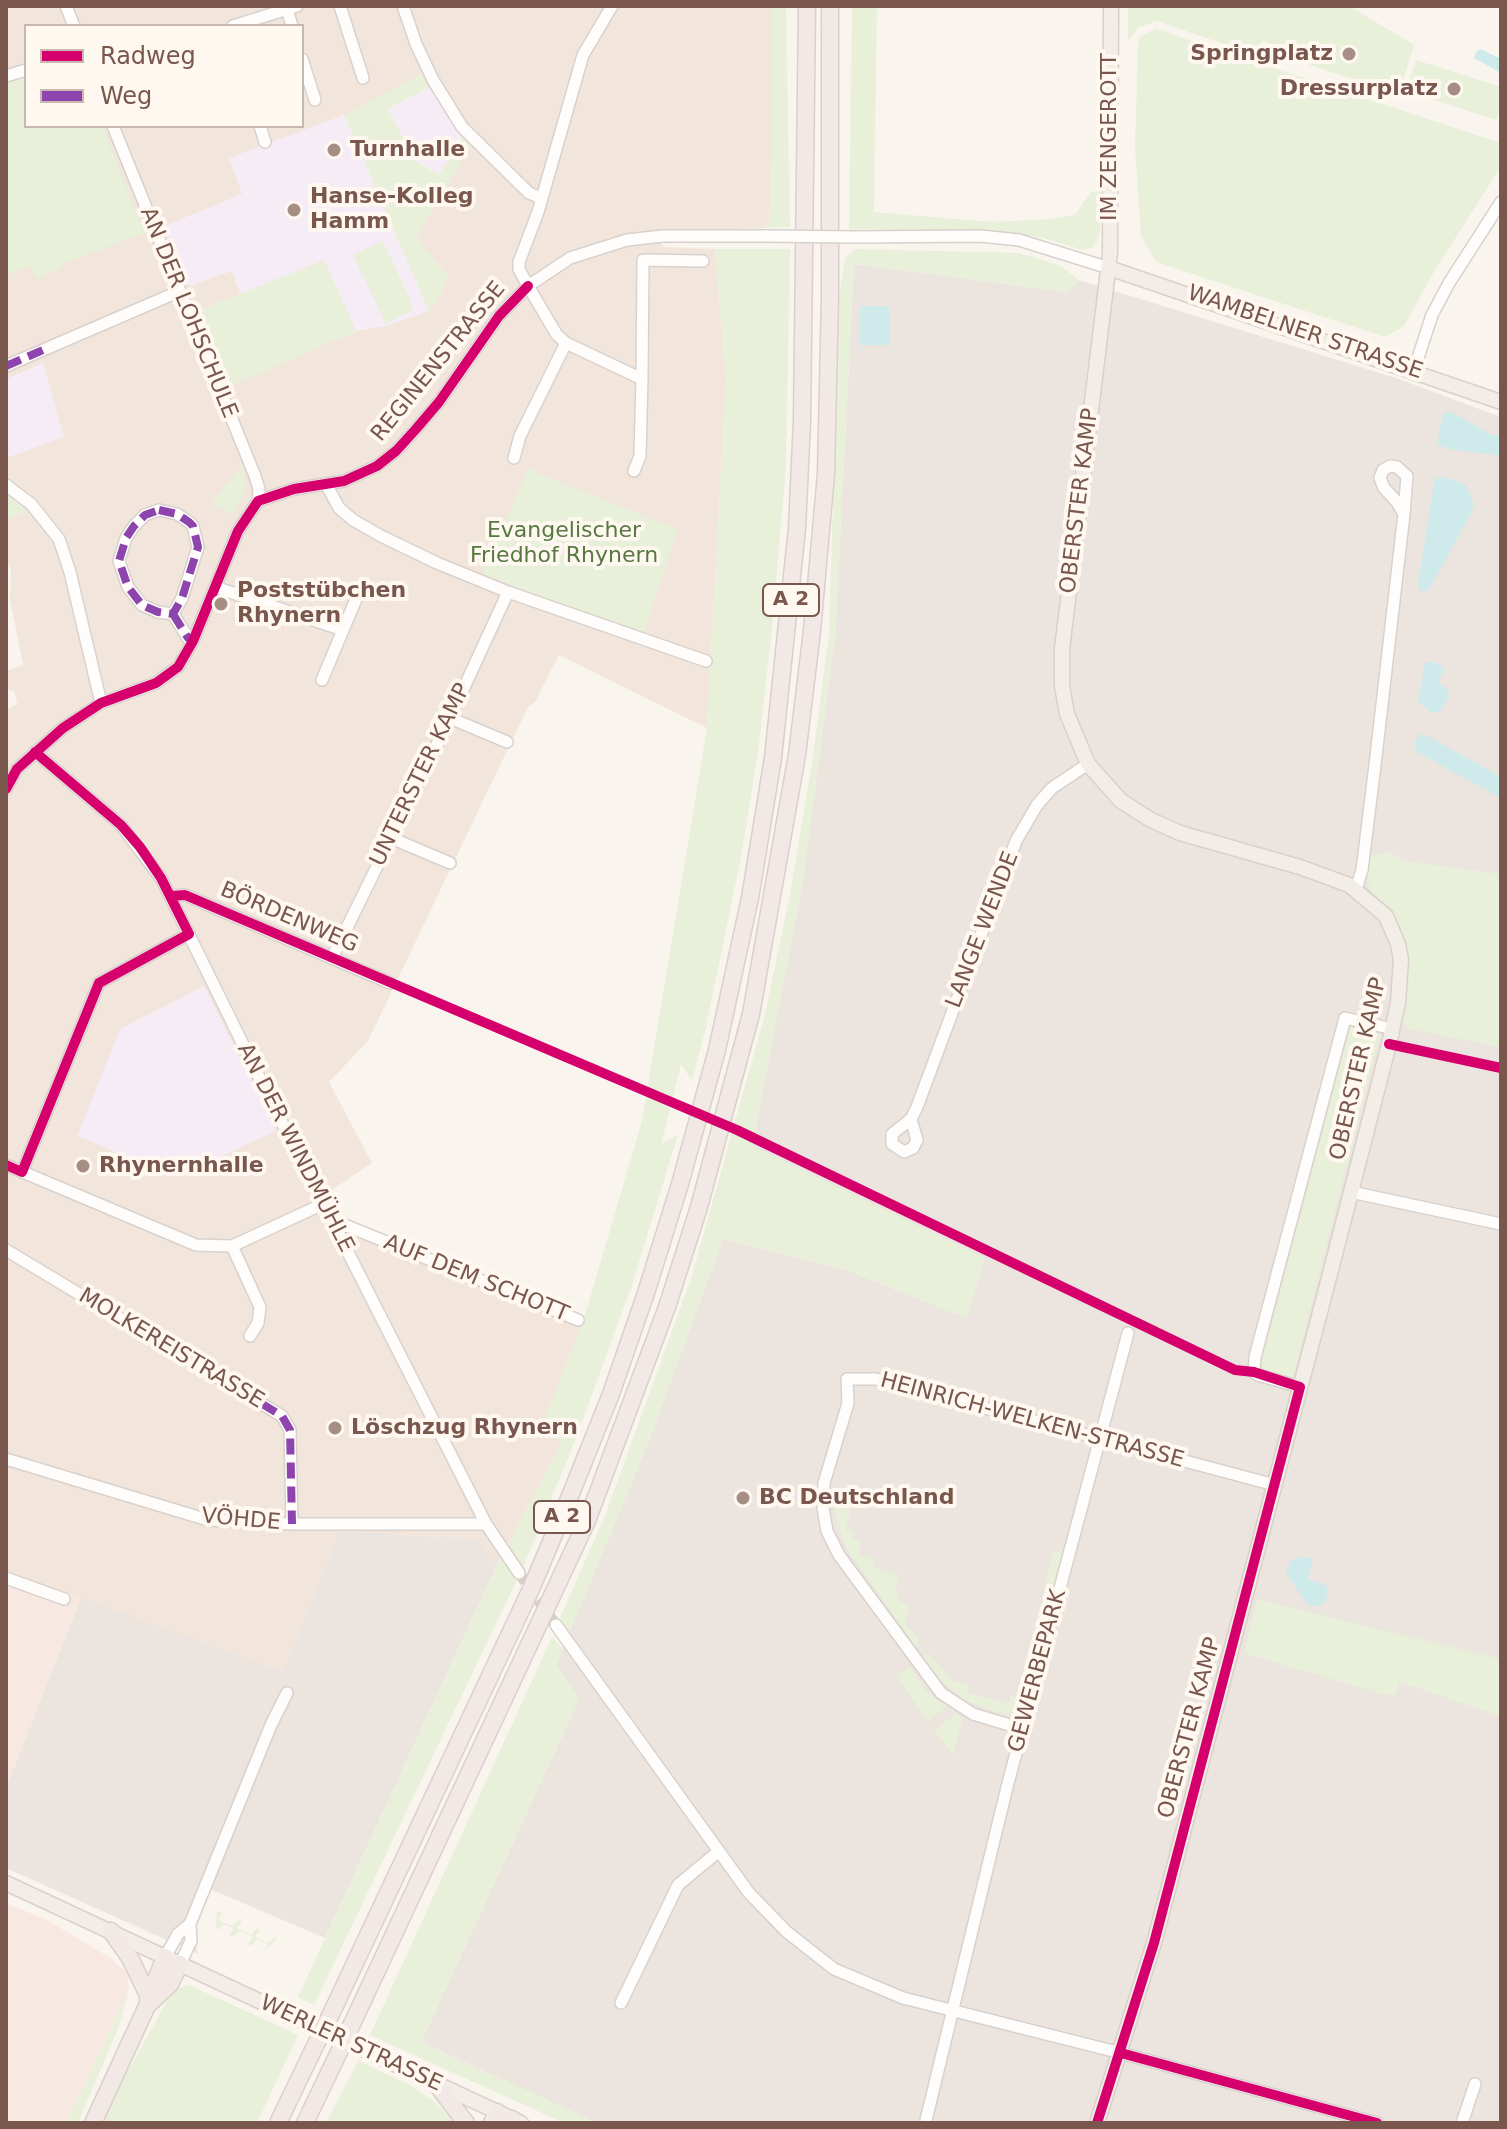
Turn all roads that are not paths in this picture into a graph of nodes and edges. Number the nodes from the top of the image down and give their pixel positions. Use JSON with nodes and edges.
{"nodes":[{"id":1,"x":340,"y":6,"type":"edge"},
{"id":2,"x":403,"y":6,"type":"edge"},
{"id":3,"x":612,"y":6,"type":"edge"},
{"id":4,"x":807,"y":6,"type":"edge"},
{"id":5,"x":830,"y":6,"type":"edge"},
{"id":6,"x":1111,"y":6,"type":"edge"},
{"id":7,"x":292,"y":8,"type":"edge"},
{"id":8,"x":240,"y":24,"type":"edge"},
{"id":9,"x":304,"y":65,"type":"edge"},
{"id":10,"x":363,"y":78,"type":"dead end"},
{"id":11,"x":315,"y":100,"type":"dead end"},
{"id":12,"x":114,"y":128,"type":"edge"},
{"id":13,"x":261,"y":128,"type":"edge"},
{"id":14,"x":265,"y":142,"type":"dead end"},
{"id":15,"x":541,"y":198,"type":"junction"},
{"id":16,"x":1501,"y":202,"type":"edge"},
{"id":17,"x":703,"y":261,"type":"dead end"},
{"id":18,"x":1109,"y":268,"type":"junction"},
{"id":19,"x":528,"y":286,"type":"junction"},
{"id":20,"x":180,"y":291,"type":"junction"},
{"id":21,"x":566,"y":343,"type":"junction"},
{"id":22,"x":6,"y":366,"type":"edge"},
{"id":23,"x":1414,"y":370,"type":"junction"},
{"id":24,"x":642,"y":379,"type":"junction"},
{"id":25,"x":1501,"y":402,"type":"edge"},
{"id":26,"x":514,"y":458,"type":"dead end"},
{"id":27,"x":634,"y":471,"type":"dead end"},
{"id":28,"x":326,"y":484,"type":"junction"},
{"id":29,"x":6,"y":485,"type":"edge"},
{"id":30,"x":258,"y":501,"type":"junction"},
{"id":31,"x":1404,"y":514,"type":"dead end"},
{"id":32,"x":215,"y":587,"type":"junction"},
{"id":33,"x":359,"y":592,"type":"dead end"},
{"id":34,"x":508,"y":592,"type":"junction"},
{"id":35,"x":173,"y":614,"type":"junction"},
{"id":36,"x":343,"y":630,"type":"junction"},
{"id":37,"x":193,"y":641,"type":"junction"},
{"id":38,"x":706,"y":661,"type":"dead end"},
{"id":39,"x":322,"y":680,"type":"dead end"},
{"id":40,"x":101,"y":703,"type":"junction"},
{"id":41,"x":450,"y":718,"type":"junction"},
{"id":42,"x":507,"y":742,"type":"dead end"},
{"id":43,"x":35,"y":752,"type":"junction"},
{"id":44,"x":1088,"y":764,"type":"junction"},
{"id":45,"x":6,"y":787,"type":"edge"},
{"id":46,"x":391,"y":838,"type":"junction"},
{"id":47,"x":450,"y":863,"type":"dead end"},
{"id":48,"x":1356,"y":889,"type":"junction"},
{"id":49,"x":171,"y":896,"type":"junction"},
{"id":50,"x":189,"y":934,"type":"junction"},
{"id":51,"x":332,"y":958,"type":"junction"},
{"id":52,"x":390,"y":983,"type":"dead end"},
{"id":53,"x":1393,"y":1029,"type":"junction"},
{"id":54,"x":911,"y":1119,"type":"dead end"},
{"id":55,"x":6,"y":1165,"type":"edge"},
{"id":56,"x":22,"y":1172,"type":"junction"},
{"id":57,"x":1351,"y":1192,"type":"junction"},
{"id":58,"x":323,"y":1204,"type":"junction"},
{"id":59,"x":330,"y":1219,"type":"junction"},
{"id":60,"x":1501,"y":1224,"type":"edge"},
{"id":61,"x":232,"y":1246,"type":"junction"},
{"id":62,"x":6,"y":1250,"type":"edge"},
{"id":63,"x":578,"y":1320,"type":"dead end"},
{"id":64,"x":1128,"y":1333,"type":"dead end"},
{"id":65,"x":250,"y":1336,"type":"dead end"},
{"id":66,"x":1300,"y":1387,"type":"junction"},
{"id":67,"x":1101,"y":1439,"type":"junction"},
{"id":68,"x":6,"y":1459,"type":"edge"},
{"id":69,"x":1275,"y":1485,"type":"junction"},
{"id":70,"x":292,"y":1524,"type":"junction"},
{"id":71,"x":486,"y":1524,"type":"junction"},
{"id":72,"x":519,"y":1573,"type":"tunnel mouth"},
{"id":73,"x":6,"y":1578,"type":"edge"},
{"id":74,"x":64,"y":1599,"type":"dead end"},
{"id":75,"x":556,"y":1625,"type":"tunnel mouth"},
{"id":76,"x":287,"y":1693,"type":"dead end"},
{"id":77,"x":1023,"y":1729,"type":"junction"},
{"id":78,"x":719,"y":1851,"type":"junction"},
{"id":79,"x":6,"y":1883,"type":"edge"},
{"id":80,"x":111,"y":1931,"type":"junction"},
{"id":81,"x":172,"y":1960,"type":"junction"},
{"id":82,"x":148,"y":2001,"type":"junction"},
{"id":83,"x":621,"y":2003,"type":"dead end"},
{"id":84,"x":952,"y":2011,"type":"junction"},
{"id":85,"x":1121,"y":2053,"type":"junction"},
{"id":86,"x":1475,"y":2084,"type":"dead end"},
{"id":87,"x":437,"y":2085,"type":"junction"},
{"id":88,"x":506,"y":2120,"type":"edge"},
{"id":89,"x":926,"y":2120,"type":"dead end"},
{"id":90,"x":93,"y":2123,"type":"edge"},
{"id":91,"x":278,"y":2123,"type":"edge"},
{"id":92,"x":305,"y":2123,"type":"edge"},
{"id":93,"x":466,"y":2123,"type":"edge"},
{"id":94,"x":1097,"y":2123,"type":"edge"},
{"id":95,"x":1377,"y":2123,"type":"edge"},
{"id":96,"x":1462,"y":2123,"type":"edge"}],
"edges":[{"from":1,"to":10,"type":"street"},
{"from":2,"to":15,"type":"street"},
{"from":3,"to":15,"type":"street"},
{"from":4,"to":91,"type":"highway","number":"A 2","bridge":true},
{"from":5,"to":92,"type":"highway","number":"A 2","bridge":true},
{"from":6,"to":18,"type":"main road","name":"IM ZENGEROTT"},
{"from":7,"to":8,"type":"street"},
{"from":9,"to":11,"type":"street"},
{"from":12,"to":20,"type":"street","name":"AN DER LOHSCHULE"},
{"from":13,"to":14,"type":"street"},
{"from":15,"to":19,"type":"street"},
{"from":16,"to":23,"type":"street"},
{"from":17,"to":24,"type":"street"},
{"from":18,"to":19,"type":"street","name":"REGINENSTRASSE","bridge":true},
{"from":18,"to":23,"type":"main road","name":"WAMBELNER STRASSE"},
{"from":18,"to":44,"type":"main road","name":"OBERSTER KAMP"},
{"from":19,"to":21,"type":"street"},
{"from":19,"to":28,"type":"street","name":"REGINENSTRASSE"},
{"from":20,"to":22,"type":"street"},
{"from":20,"to":30,"type":"street","name":"AN DER LOHSCHULE"},
{"from":21,"to":24,"type":"street"},
{"from":21,"to":26,"type":"street"},
{"from":23,"to":25,"type":"main road","name":"WAMBELNER STRASSE"},
{"from":24,"to":27,"type":"street"},
{"from":28,"to":30,"type":"street","name":"REGINENSTRASSE"},
{"from":28,"to":34,"type":"street"},
{"from":29,"to":40,"type":"street"},
{"from":30,"to":32,"type":"street"},
{"from":31,"to":48,"type":"street"},
{"from":32,"to":36,"type":"street"},
{"from":32,"to":37,"type":"street"},
{"from":33,"to":36,"type":"street"},
{"from":34,"to":38,"type":"street"},
{"from":34,"to":41,"type":"street","name":"UNTERSTER KAMP"},
{"from":35,"to":35,"type":"street"},
{"from":35,"to":37,"type":"street"},
{"from":36,"to":39,"type":"street"},
{"from":37,"to":40,"type":"street"},
{"from":40,"to":43,"type":"street"},
{"from":41,"to":42,"type":"street"},
{"from":41,"to":46,"type":"street","name":"UNTERSTER KAMP"},
{"from":43,"to":45,"type":"street"},
{"from":43,"to":49,"type":"street","name":"AN DER WINDMÜHLE"},
{"from":44,"to":48,"type":"main road","name":"OBERSTER KAMP"},
{"from":44,"to":54,"type":"street","name":"LANGE WENDE"},
{"from":46,"to":47,"type":"street"},
{"from":46,"to":51,"type":"street","name":"UNTERSTER KAMP"},
{"from":48,"to":53,"type":"main road","name":"OBERSTER KAMP"},
{"from":49,"to":50,"type":"street","name":"AN DER WINDMÜHLE"},
{"from":49,"to":51,"type":"street","name":"BÖRDENWEG"},
{"from":50,"to":56,"type":"street"},
{"from":50,"to":58,"type":"street","name":"AN DER WINDMÜHLE"},
{"from":51,"to":52,"type":"street","name":"BÖRDENWEG"},
{"from":53,"to":57,"type":"main road","name":"OBERSTER KAMP"},
{"from":53,"to":66,"type":"street","name":"OBERSTER KAMP"},
{"from":55,"to":56,"type":"street"},
{"from":56,"to":61,"type":"street"},
{"from":57,"to":60,"type":"street"},
{"from":57,"to":66,"type":"main road","name":"OBERSTER KAMP"},
{"from":58,"to":59,"type":"street","name":"AN DER WINDMÜHLE"},
{"from":58,"to":61,"type":"street"},
{"from":59,"to":63,"type":"street","name":"AUF DEM SCHOTT"},
{"from":59,"to":71,"type":"street","name":"AN DER WINDMÜHLE"},
{"from":61,"to":65,"type":"street"},
{"from":62,"to":70,"type":"street","name":"MOLKEREISTRASSE"},
{"from":64,"to":67,"type":"street","name":"GEWERBEPARK"},
{"from":66,"to":69,"type":"main road","name":"OBERSTER KAMP"},
{"from":67,"to":69,"type":"street","name":"HEINRICH-WELKEN-STRASSE"},
{"from":67,"to":77,"type":"street","name":"GEWERBEPARK"},
{"from":67,"to":77,"type":"street","name":"HEINRICH-WELKEN-STRASSE"},
{"from":68,"to":70,"type":"street","name":"VÖHDE"},
{"from":69,"to":85,"type":"main road","name":"OBERSTER KAMP"},
{"from":70,"to":71,"type":"street","name":"VÖHDE"},
{"from":71,"to":72,"type":"street","name":"AN DER WINDMÜHLE"},
{"from":73,"to":74,"type":"street"},
{"from":75,"to":78,"type":"street"},
{"from":76,"to":81,"type":"street"},
{"from":77,"to":84,"type":"street","name":"GEWERBEPARK"},
{"from":78,"to":83,"type":"street"},
{"from":78,"to":84,"type":"street"},
{"from":79,"to":80,"type":"main road","name":"WERLER STRASSE"},
{"from":80,"to":81,"type":"main road","name":"WERLER STRASSE"},
{"from":80,"to":82,"type":"highway"},
{"from":81,"to":82,"type":"highway"},
{"from":81,"to":87,"type":"main road","name":"WERLER STRASSE"},
{"from":82,"to":90,"type":"highway"},
{"from":84,"to":85,"type":"street"},
{"from":84,"to":89,"type":"street","name":"GEWERBEPARK"},
{"from":85,"to":94,"type":"main road","name":"OBERSTER KAMP"},
{"from":85,"to":95,"type":"street"},
{"from":86,"to":96,"type":"street"},
{"from":87,"to":88,"type":"main road","name":"WERLER STRASSE"},
{"from":87,"to":93,"type":"highway"}]}
